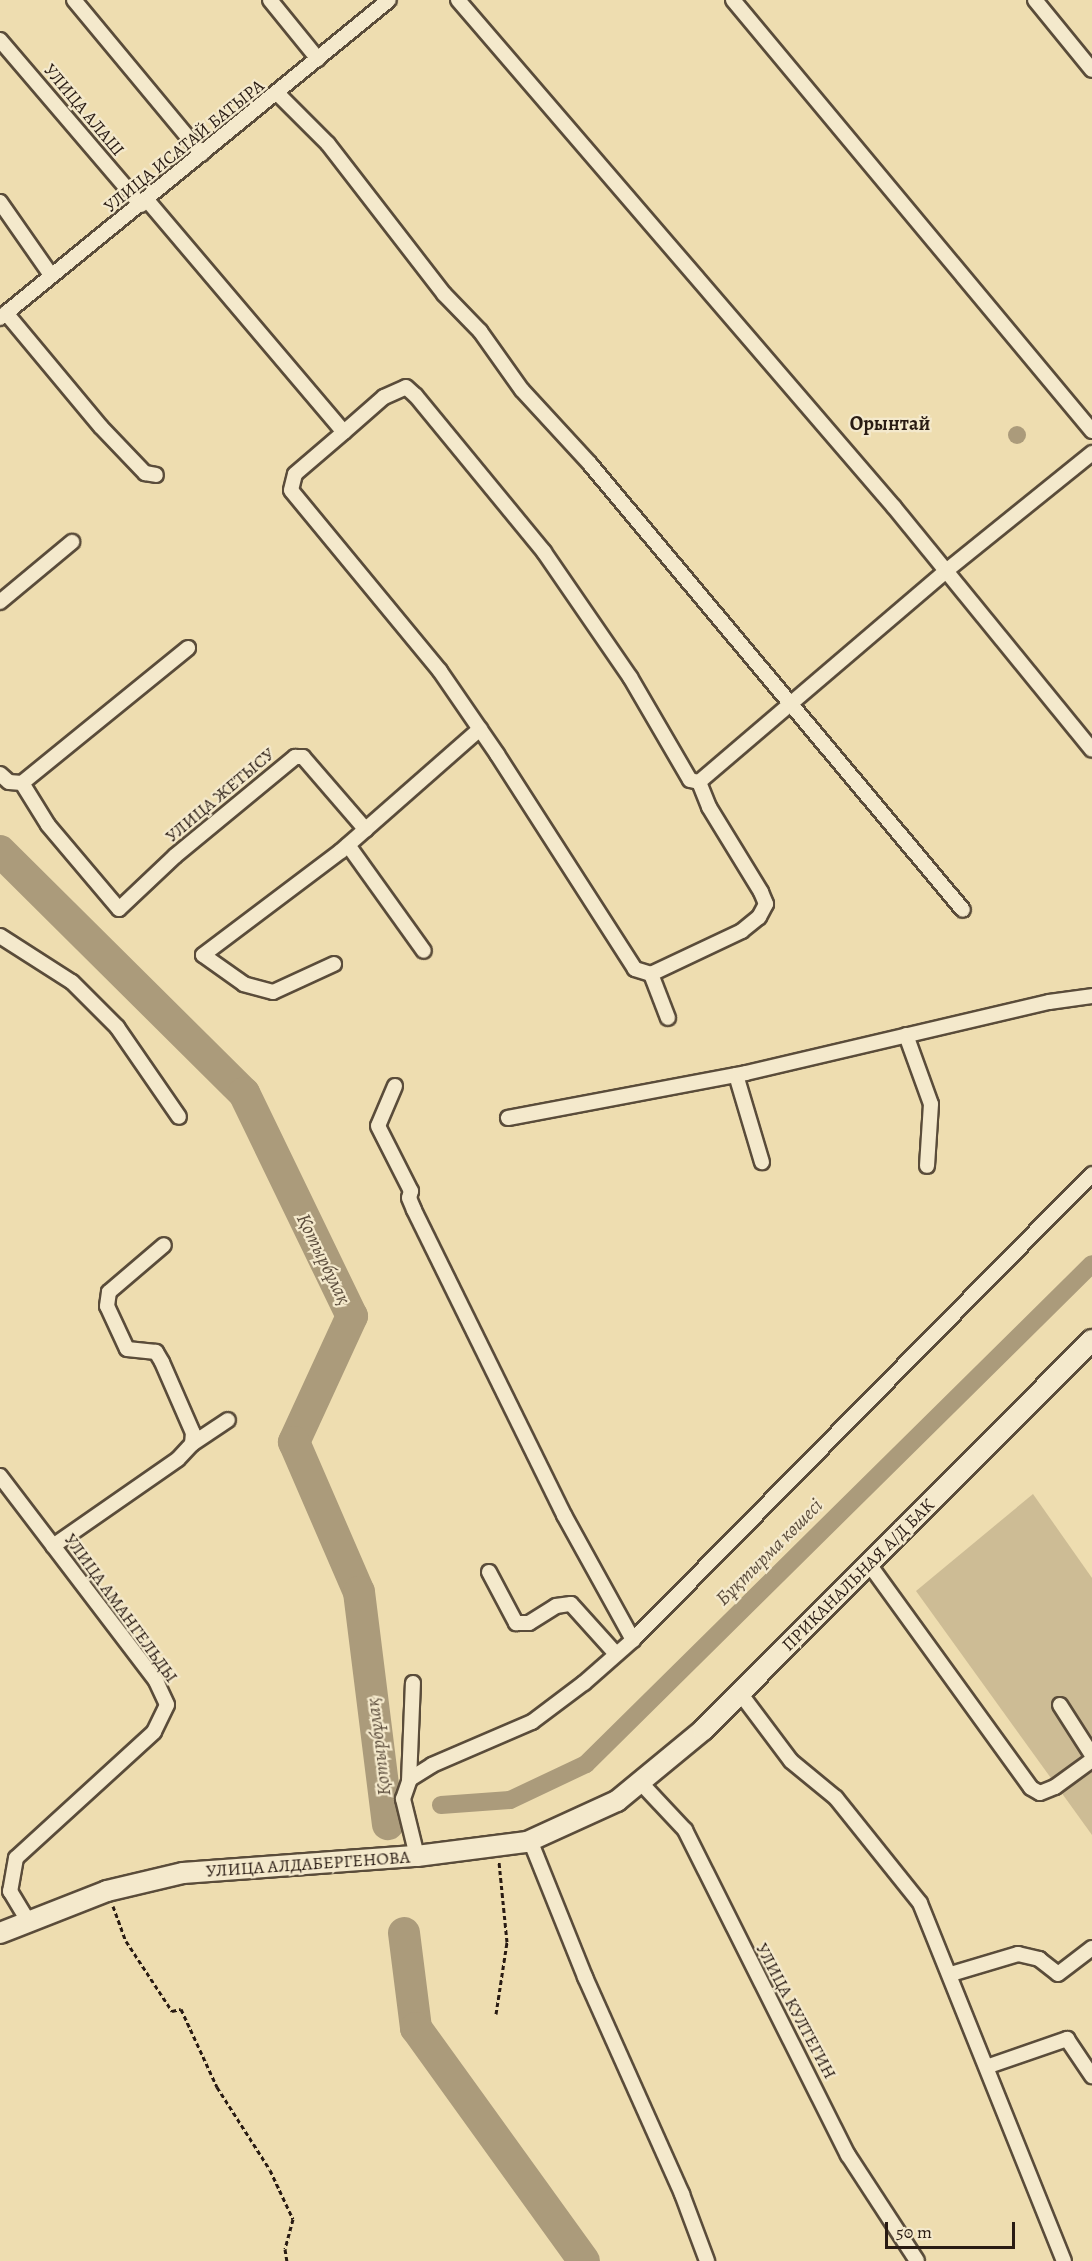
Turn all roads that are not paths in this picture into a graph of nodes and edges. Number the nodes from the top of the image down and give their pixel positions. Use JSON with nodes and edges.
{"nodes":[{"id":1,"x":74,"y":0,"type":"edge"},
{"id":2,"x":270,"y":0,"type":"edge"},
{"id":3,"x":389,"y":0,"type":"edge"},
{"id":4,"x":458,"y":0,"type":"edge"},
{"id":5,"x":733,"y":0,"type":"edge"},
{"id":6,"x":1035,"y":0,"type":"edge"},
{"id":7,"x":0,"y":40,"type":"edge"},
{"id":8,"x":318,"y":58,"type":"junction"},
{"id":9,"x":1092,"y":70,"type":"edge"},
{"id":10,"x":277,"y":93,"type":"junction"},
{"id":11,"x":202,"y":154,"type":"junction"},
{"id":12,"x":0,"y":202,"type":"edge"},
{"id":13,"x":144,"y":202,"type":"junction"},
{"id":14,"x":51,"y":275,"type":"junction"},
{"id":15,"x":3,"y":316,"type":"edge"},
{"id":16,"x":1092,"y":431,"type":"edge"},
{"id":17,"x":344,"y":432,"type":"junction"},
{"id":18,"x":1092,"y":453,"type":"edge"},
{"id":19,"x":156,"y":475,"type":"dead end"},
{"id":20,"x":72,"y":542,"type":"dead end"},
{"id":21,"x":946,"y":571,"type":"junction"},
{"id":22,"x":0,"y":602,"type":"edge"},
{"id":23,"x":188,"y":648,"type":"dead end"},
{"id":24,"x":791,"y":704,"type":"junction"},
{"id":25,"x":480,"y":729,"type":"junction"},
{"id":26,"x":1092,"y":750,"type":"edge"},
{"id":27,"x":0,"y":774,"type":"edge"},
{"id":28,"x":699,"y":782,"type":"junction"},
{"id":29,"x":22,"y":783,"type":"junction"},
{"id":30,"x":366,"y":830,"type":"junction"},
{"id":31,"x":348,"y":845,"type":"junction"},
{"id":32,"x":963,"y":910,"type":"dead end"},
{"id":33,"x":0,"y":936,"type":"edge"},
{"id":34,"x":424,"y":951,"type":"dead end"},
{"id":35,"x":334,"y":964,"type":"dead end"},
{"id":36,"x":651,"y":974,"type":"junction"},
{"id":37,"x":1092,"y":996,"type":"edge"},
{"id":38,"x":668,"y":1018,"type":"dead end"},
{"id":39,"x":906,"y":1035,"type":"junction"},
{"id":40,"x":736,"y":1075,"type":"junction"},
{"id":41,"x":395,"y":1086,"type":"dead end"},
{"id":42,"x":178,"y":1117,"type":"dead end"},
{"id":43,"x":508,"y":1118,"type":"dead end"},
{"id":44,"x":762,"y":1161,"type":"dead end"},
{"id":45,"x":927,"y":1166,"type":"dead end"},
{"id":46,"x":1092,"y":1174,"type":"edge"},
{"id":47,"x":164,"y":1245,"type":"dead end"},
{"id":48,"x":1092,"y":1340,"type":"edge"},
{"id":49,"x":228,"y":1420,"type":"dead end"},
{"id":50,"x":192,"y":1444,"type":"junction"},
{"id":51,"x":0,"y":1476,"type":"edge"},
{"id":52,"x":53,"y":1546,"type":"junction"},
{"id":53,"x":869,"y":1564,"type":"junction"},
{"id":54,"x":489,"y":1572,"type":"dead end"},
{"id":55,"x":633,"y":1640,"type":"junction"},
{"id":56,"x":616,"y":1654,"type":"junction"},
{"id":57,"x":412,"y":1683,"type":"dead end"},
{"id":58,"x":740,"y":1693,"type":"junction"},
{"id":59,"x":1060,"y":1705,"type":"dead end"},
{"id":60,"x":1092,"y":1755,"type":"edge"},
{"id":61,"x":1092,"y":1760,"type":"edge"},
{"id":62,"x":409,"y":1781,"type":"junction"},
{"id":63,"x":640,"y":1782,"type":"junction"},
{"id":64,"x":617,"y":1801,"type":"joint"},
{"id":65,"x":530,"y":1840,"type":"junction"},
{"id":66,"x":417,"y":1856,"type":"junction"},
{"id":67,"x":29,"y":1923,"type":"junction"},
{"id":68,"x":0,"y":1934,"type":"edge"},
{"id":69,"x":1092,"y":1948,"type":"edge"},
{"id":70,"x":951,"y":1974,"type":"junction"},
{"id":71,"x":989,"y":2066,"type":"junction"},
{"id":72,"x":1092,"y":2076,"type":"edge"},
{"id":73,"x":707,"y":2261,"type":"edge"},
{"id":74,"x":917,"y":2261,"type":"edge"},
{"id":75,"x":1064,"y":2261,"type":"edge"}],
"edges":[{"from":1,"to":11,"type":"street"},
{"from":2,"to":8,"type":"street"},
{"from":3,"to":8,"type":"street","name":"УЛИЦА ИСАТАЙ БАТЫРА"},
{"from":4,"to":21,"type":"street"},
{"from":5,"to":16,"type":"street"},
{"from":6,"to":9,"type":"street"},
{"from":7,"to":13,"type":"street","name":"УЛИЦА АЛАШ"},
{"from":8,"to":10,"type":"street","name":"УЛИЦА ИСАТАЙ БАТЫРА"},
{"from":10,"to":11,"type":"street","name":"УЛИЦА ИСАТАЙ БАТЫРА"},
{"from":10,"to":24,"type":"street"},
{"from":11,"to":13,"type":"street","name":"УЛИЦА ИСАТАЙ БАТЫРА"},
{"from":12,"to":14,"type":"street"},
{"from":13,"to":14,"type":"street","name":"УЛИЦА ИСАТАЙ БАТЫРА"},
{"from":13,"to":17,"type":"street","name":"УЛИЦА АЛАШ"},
{"from":14,"to":15,"type":"street","name":"УЛИЦА ИСАТАЙ БАТЫРА"},
{"from":15,"to":19,"type":"street"},
{"from":17,"to":25,"type":"street"},
{"from":17,"to":28,"type":"street"},
{"from":18,"to":21,"type":"street"},
{"from":20,"to":22,"type":"street"},
{"from":21,"to":24,"type":"street"},
{"from":21,"to":26,"type":"street"},
{"from":23,"to":29,"type":"street"},
{"from":24,"to":28,"type":"street"},
{"from":24,"to":32,"type":"street"},
{"from":25,"to":30,"type":"street"},
{"from":25,"to":36,"type":"street"},
{"from":27,"to":29,"type":"street"},
{"from":28,"to":36,"type":"street"},
{"from":29,"to":30,"type":"street","name":"УЛИЦА ЖЕТЫСУ"},
{"from":30,"to":31,"type":"street"},
{"from":31,"to":34,"type":"street"},
{"from":31,"to":35,"type":"street"},
{"from":33,"to":42,"type":"street"},
{"from":36,"to":38,"type":"street"},
{"from":37,"to":39,"type":"street"},
{"from":39,"to":40,"type":"street"},
{"from":39,"to":45,"type":"street"},
{"from":40,"to":43,"type":"street"},
{"from":40,"to":44,"type":"street"},
{"from":41,"to":55,"type":"street"},
{"from":46,"to":55,"type":"street"},
{"from":47,"to":50,"type":"street"},
{"from":48,"to":53,"type":"main road","name":"ПРИКАНАЛЬНАЯ А/Д БАК"},
{"from":49,"to":50,"type":"street"},
{"from":50,"to":52,"type":"street"},
{"from":51,"to":52,"type":"street","name":"УЛИЦА АМАНГЕЛЬДЫ"},
{"from":52,"to":67,"type":"street","name":"УЛИЦА АМАНГЕЛЬДЫ"},
{"from":53,"to":58,"type":"main road","name":"ПРИКАНАЛЬНАЯ А/Д БАК"},
{"from":53,"to":61,"type":"street"},
{"from":54,"to":56,"type":"street"},
{"from":55,"to":56,"type":"street"},
{"from":56,"to":62,"type":"street"},
{"from":57,"to":62,"type":"street"},
{"from":58,"to":63,"type":"main road","name":"ПРИКАНАЛЬНАЯ А/Д БАК"},
{"from":58,"to":70,"type":"street"},
{"from":59,"to":60,"type":"street"},
{"from":62,"to":66,"type":"street"},
{"from":63,"to":64,"type":"main road","name":"ПРИКАНАЛЬНАЯ А/Д БАК"},
{"from":63,"to":74,"type":"street","name":"УЛИЦА КУЛТЕГИН"},
{"from":64,"to":65,"type":"main road","name":"УЛИЦА АЛДАБЕРГЕНОВА"},
{"from":65,"to":66,"type":"main road","name":"УЛИЦА АЛДАБЕРГЕНОВА"},
{"from":65,"to":73,"type":"street"},
{"from":66,"to":67,"type":"main road","name":"УЛИЦА АЛДАБЕРГЕНОВА"},
{"from":67,"to":68,"type":"main road","name":"УЛИЦА АЛДАБЕРГЕНОВА"},
{"from":69,"to":70,"type":"street"},
{"from":70,"to":71,"type":"street"},
{"from":71,"to":72,"type":"street"},
{"from":71,"to":75,"type":"street"}]}
